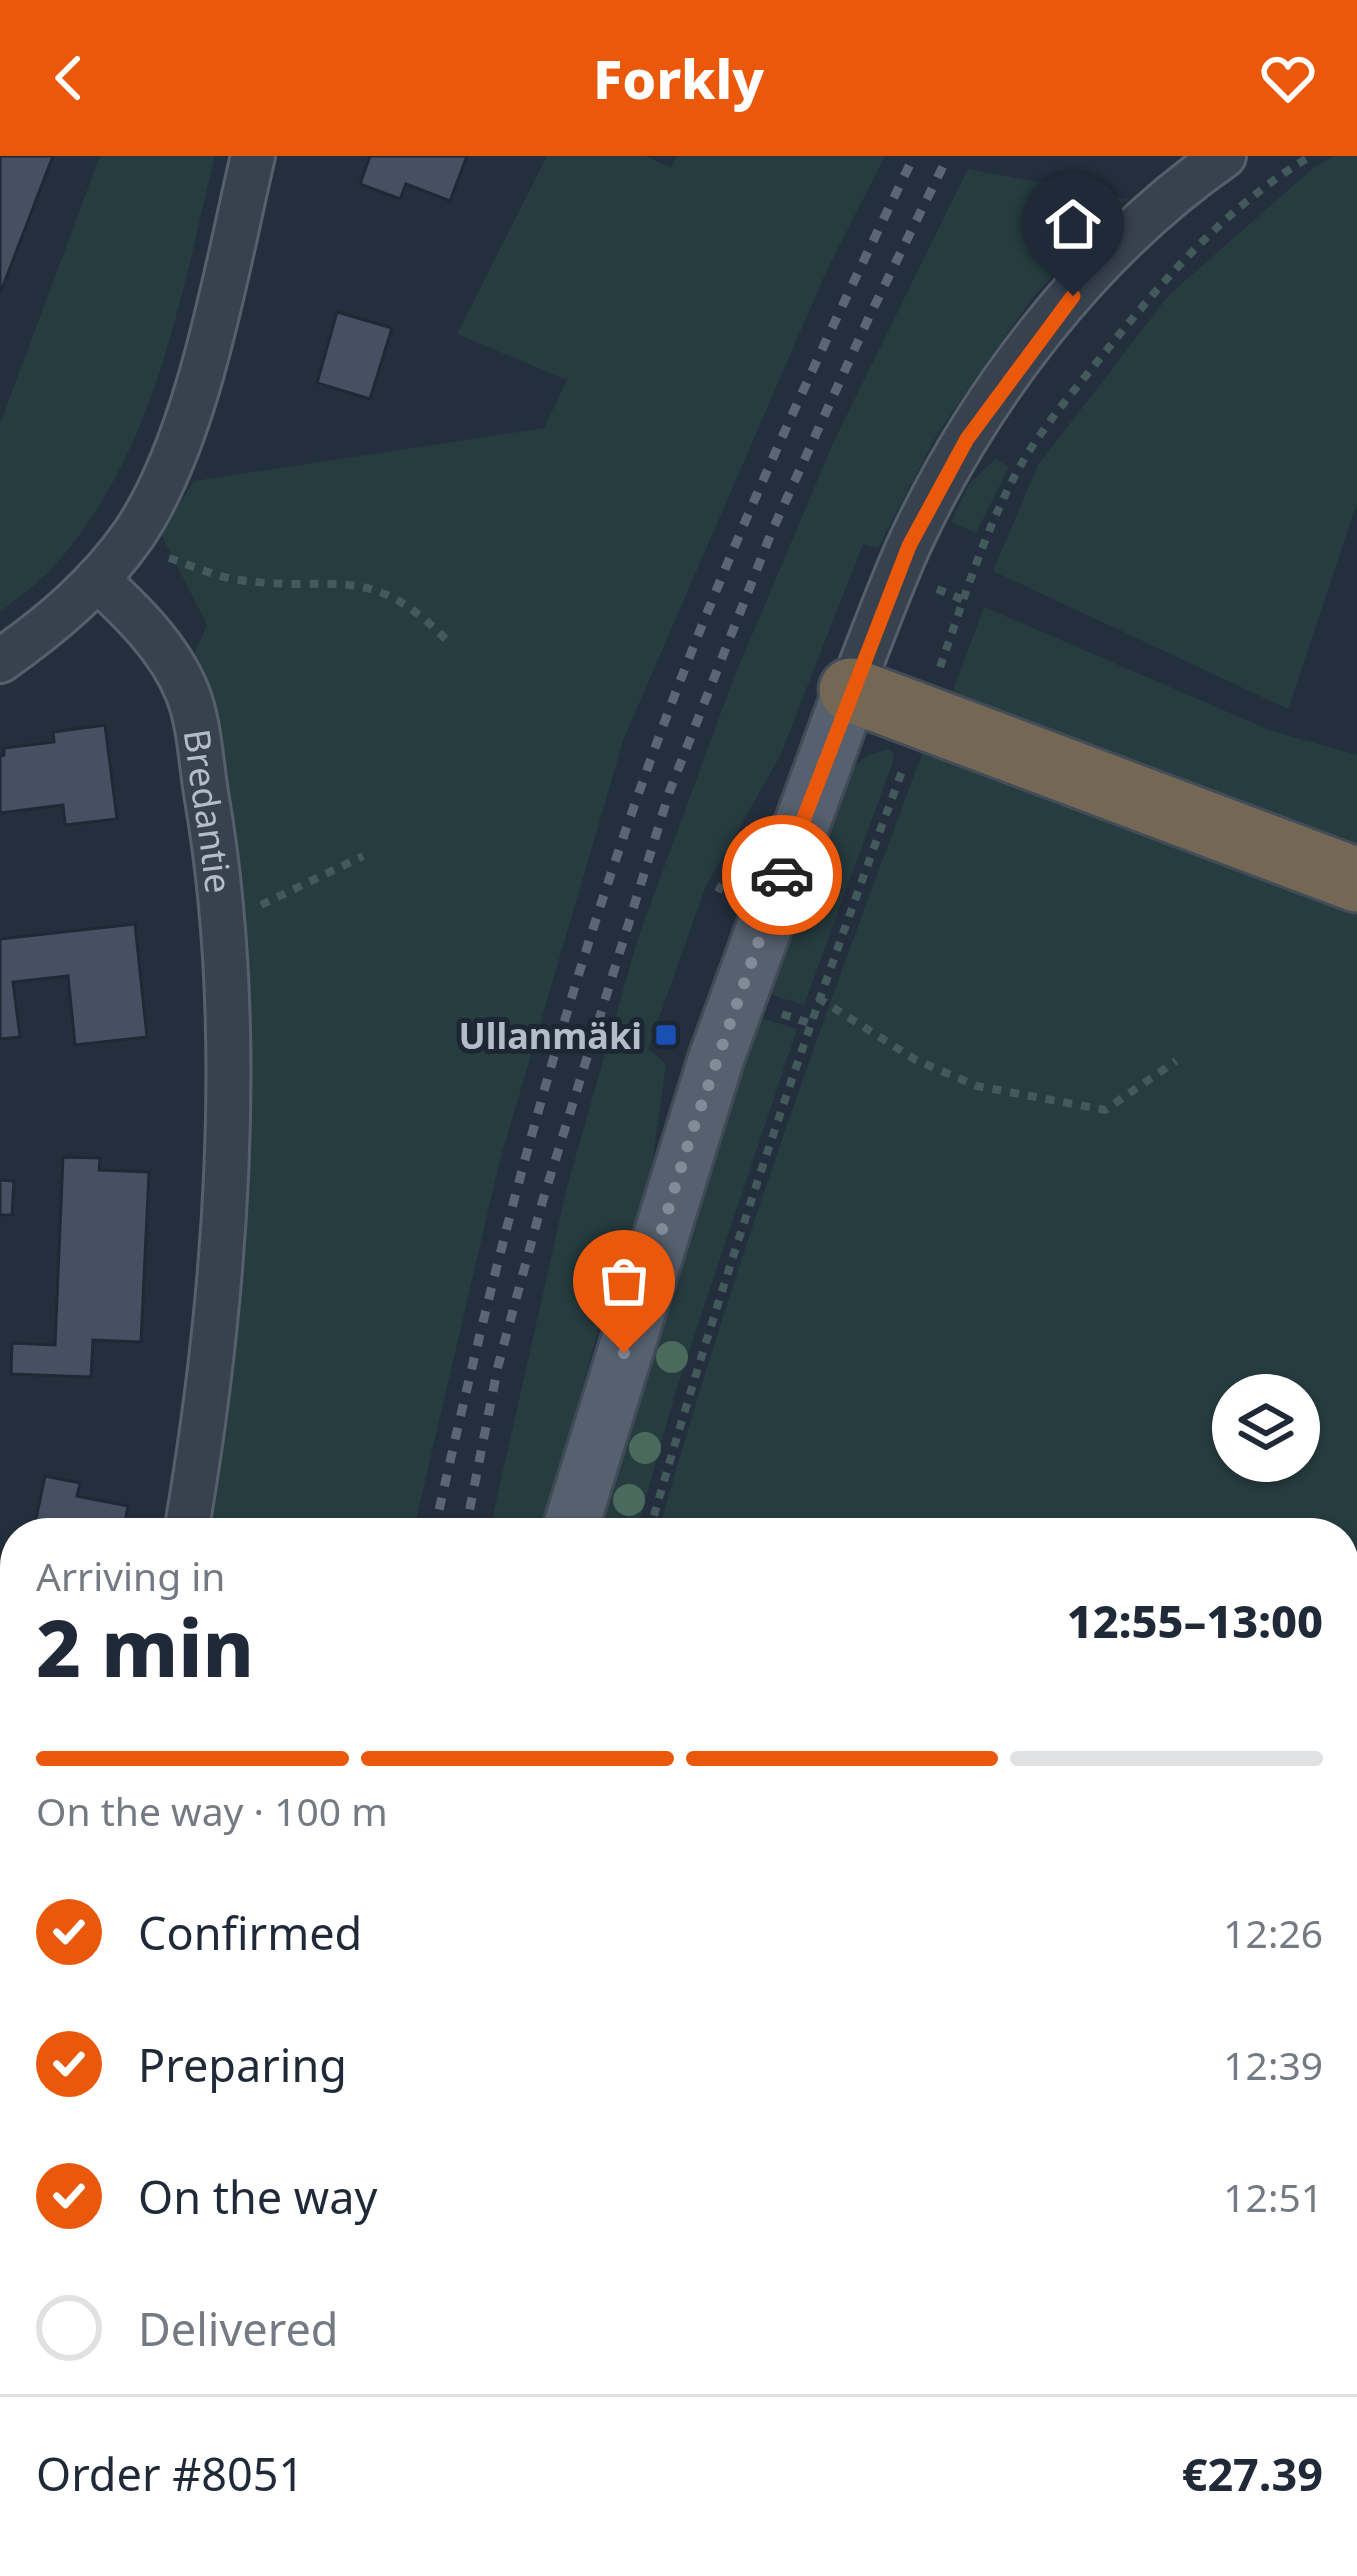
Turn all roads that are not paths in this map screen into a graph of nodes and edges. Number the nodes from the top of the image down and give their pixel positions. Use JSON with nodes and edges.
{"nodes":[{"id":1,"x":253,"y":156,"type":"edge"},
{"id":2,"x":1224,"y":156,"type":"edge"},
{"id":3,"x":97,"y":579,"type":"junction"},
{"id":4,"x":0,"y":662,"type":"edge"},
{"id":5,"x":851,"y":690,"type":"junction"},
{"id":6,"x":1357,"y":880,"type":"edge"},
{"id":7,"x":189,"y":1518,"type":"edge"},
{"id":8,"x":574,"y":1518,"type":"edge"}],
"edges":[{"from":1,"to":3,"type":"street"},
{"from":2,"to":5,"type":"street"},
{"from":3,"to":4,"type":"street"},
{"from":3,"to":7,"type":"street","name":"Bredantie"},
{"from":5,"to":6,"type":"highway"},
{"from":5,"to":8,"type":"main road"}]}
